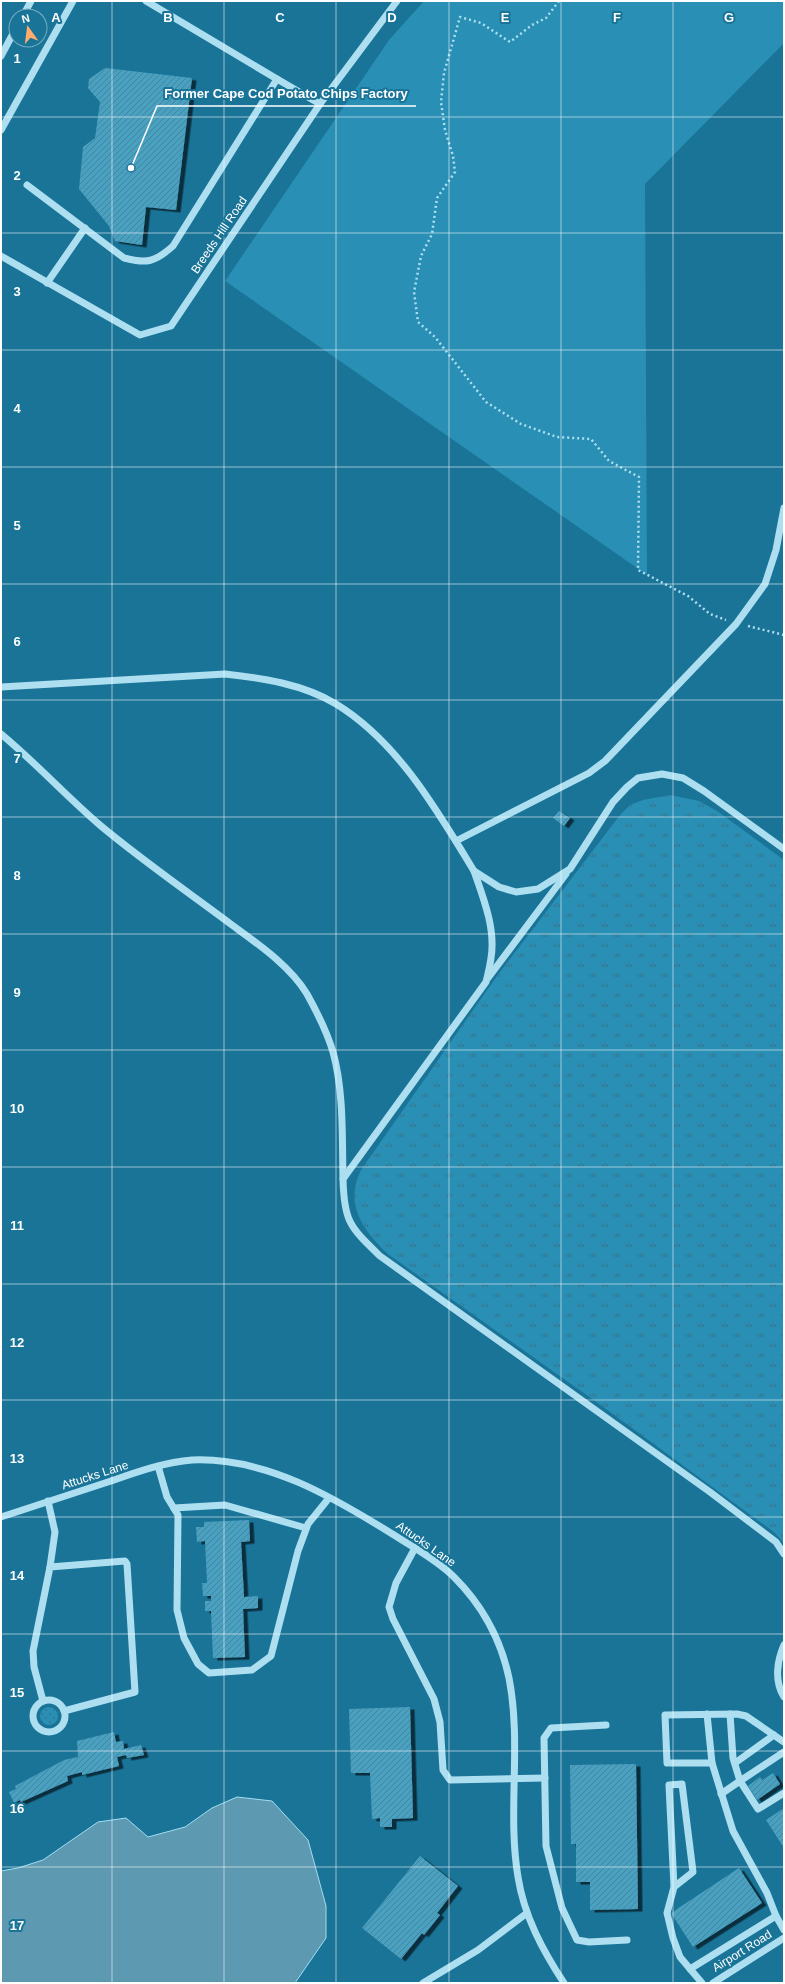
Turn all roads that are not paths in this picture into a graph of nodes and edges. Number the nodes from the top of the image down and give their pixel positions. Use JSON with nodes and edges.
{"nodes":[{"id":1,"x":73,"y":1,"type":"edge"},
{"id":2,"x":146,"y":1,"type":"edge"},
{"id":3,"x":397,"y":1,"type":"edge"},
{"id":4,"x":8,"y":43,"type":"edge"},
{"id":5,"x":1,"y":56,"type":"edge"},
{"id":6,"x":277,"y":79,"type":"junction"},
{"id":7,"x":320,"y":104,"type":"junction"},
{"id":8,"x":1,"y":130,"type":"edge"},
{"id":9,"x":28,"y":185,"type":"dead end"},
{"id":10,"x":84,"y":228,"type":"junction"},
{"id":11,"x":1,"y":256,"type":"edge"},
{"id":12,"x":47,"y":283,"type":"junction"},
{"id":13,"x":784,"y":508,"type":"edge"},
{"id":14,"x":1,"y":687,"type":"edge"},
{"id":15,"x":1,"y":734,"type":"edge"},
{"id":16,"x":456,"y":841,"type":"junction"},
{"id":17,"x":784,"y":849,"type":"edge"},
{"id":18,"x":570,"y":868,"type":"junction"},
{"id":19,"x":474,"y":871,"type":"junction"},
{"id":20,"x":486,"y":982,"type":"junction"},
{"id":21,"x":343,"y":1179,"type":"junction"},
{"id":22,"x":158,"y":1466,"type":"junction"},
{"id":23,"x":329,"y":1498,"type":"junction"},
{"id":24,"x":48,"y":1501,"type":"junction"},
{"id":25,"x":174,"y":1508,"type":"junction"},
{"id":26,"x":1,"y":1517,"type":"edge"},
{"id":27,"x":306,"y":1528,"type":"junction"},
{"id":28,"x":415,"y":1548,"type":"junction"},
{"id":29,"x":784,"y":1554,"type":"edge"},
{"id":30,"x":50,"y":1567,"type":"junction"},
{"id":31,"x":784,"y":1645,"type":"edge"},
{"id":32,"x":784,"y":1697,"type":"edge"},
{"id":33,"x":43,"y":1701,"type":"junction"},
{"id":34,"x":64,"y":1711,"type":"junction"},
{"id":35,"x":707,"y":1714,"type":"junction"},
{"id":36,"x":730,"y":1714,"type":"junction"},
{"id":37,"x":606,"y":1725,"type":"dead end"},
{"id":38,"x":774,"y":1735,"type":"junction"},
{"id":39,"x":784,"y":1742,"type":"edge"},
{"id":40,"x":784,"y":1752,"type":"edge"},
{"id":41,"x":712,"y":1763,"type":"junction"},
{"id":42,"x":735,"y":1763,"type":"junction"},
{"id":43,"x":515,"y":1778,"type":"junction"},
{"id":44,"x":545,"y":1778,"type":"junction"},
{"id":45,"x":740,"y":1781,"type":"junction"},
{"id":46,"x":784,"y":1793,"type":"edge"},
{"id":47,"x":721,"y":1794,"type":"junction"},
{"id":48,"x":674,"y":1887,"type":"junction"},
{"id":49,"x":527,"y":1913,"type":"junction"},
{"id":50,"x":776,"y":1916,"type":"junction"},
{"id":51,"x":784,"y":1930,"type":"edge"},
{"id":52,"x":784,"y":1938,"type":"edge"},
{"id":53,"x":627,"y":1940,"type":"dead end"},
{"id":54,"x":690,"y":1969,"type":"junction"},
{"id":55,"x":423,"y":1983,"type":"edge"},
{"id":56,"x":564,"y":1983,"type":"edge"},
{"id":57,"x":702,"y":1983,"type":"edge"},
{"id":58,"x":712,"y":1983,"type":"edge"}],
"edges":[{"from":1,"to":8,"type":"street"},
{"from":2,"to":6,"type":"street"},
{"from":3,"to":7,"type":"street","name":"Breeds Hill Road"},
{"from":4,"to":5,"type":"street"},
{"from":6,"to":7,"type":"street"},
{"from":6,"to":10,"type":"street"},
{"from":7,"to":12,"type":"street","name":"Breeds Hill Road"},
{"from":9,"to":10,"type":"street"},
{"from":10,"to":12,"type":"street"},
{"from":11,"to":12,"type":"street","name":"Breeds Hill Road"},
{"from":13,"to":16,"type":"street"},
{"from":14,"to":16,"type":"street"},
{"from":15,"to":21,"type":"street"},
{"from":16,"to":19,"type":"street"},
{"from":17,"to":18,"type":"street"},
{"from":18,"to":19,"type":"street"},
{"from":18,"to":20,"type":"street"},
{"from":19,"to":20,"type":"street"},
{"from":20,"to":21,"type":"street"},
{"from":21,"to":29,"type":"street"},
{"from":22,"to":23,"type":"street","name":"Attucks Lane"},
{"from":22,"to":24,"type":"street","name":"Attucks Lane"},
{"from":22,"to":25,"type":"street"},
{"from":23,"to":27,"type":"street"},
{"from":23,"to":28,"type":"street","name":"Attucks Lane"},
{"from":24,"to":26,"type":"street","name":"Attucks Lane"},
{"from":24,"to":30,"type":"street"},
{"from":25,"to":27,"type":"street"},
{"from":25,"to":27,"type":"street"},
{"from":28,"to":43,"type":"street","name":"Attucks Lane"},
{"from":28,"to":43,"type":"street"},
{"from":30,"to":33,"type":"street"},
{"from":30,"to":34,"type":"street"},
{"from":31,"to":32,"type":"street"},
{"from":33,"to":34,"type":"street"},
{"from":33,"to":34,"type":"street"},
{"from":35,"to":36,"type":"street"},
{"from":35,"to":41,"type":"street"},
{"from":35,"to":41,"type":"street"},
{"from":36,"to":38,"type":"street"},
{"from":36,"to":42,"type":"street"},
{"from":37,"to":44,"type":"street"},
{"from":38,"to":39,"type":"street"},
{"from":38,"to":42,"type":"street"},
{"from":40,"to":45,"type":"street"},
{"from":41,"to":47,"type":"street"},
{"from":42,"to":45,"type":"street"},
{"from":43,"to":44,"type":"street"},
{"from":43,"to":49,"type":"street","name":"Attucks Lane"},
{"from":44,"to":53,"type":"street"},
{"from":45,"to":46,"type":"street"},
{"from":45,"to":47,"type":"street"},
{"from":47,"to":50,"type":"street"},
{"from":48,"to":48,"type":"street"},
{"from":48,"to":54,"type":"street"},
{"from":49,"to":55,"type":"street"},
{"from":49,"to":56,"type":"street","name":"Attucks Lane"},
{"from":50,"to":51,"type":"street"},
{"from":50,"to":54,"type":"street"},
{"from":52,"to":58,"type":"street","name":"Airport Road"},
{"from":54,"to":57,"type":"street"}]}
